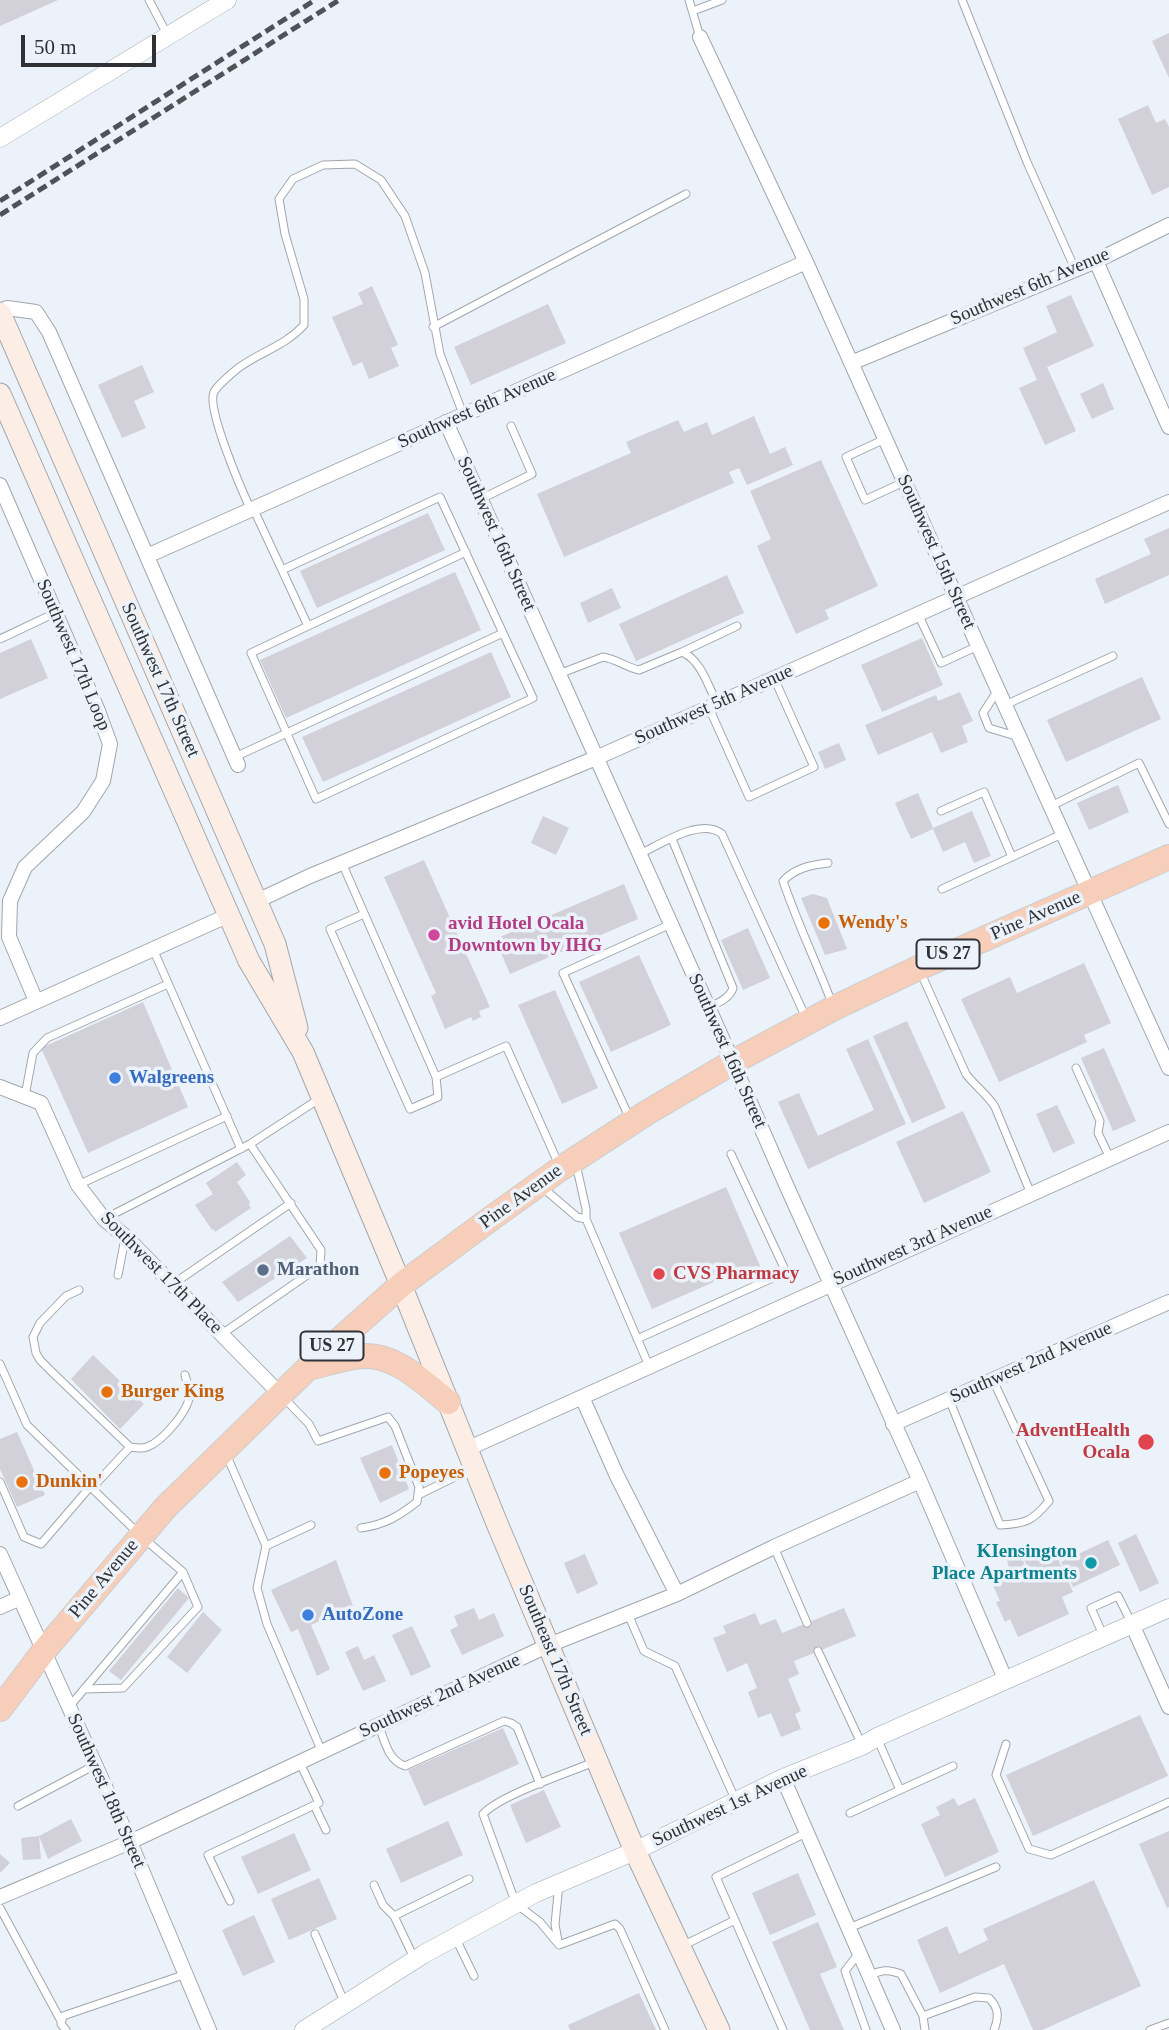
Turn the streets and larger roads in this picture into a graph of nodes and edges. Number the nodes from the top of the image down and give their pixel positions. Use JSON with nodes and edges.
{"nodes":[{"id":1,"x":227,"y":0,"type":"edge"},
{"id":2,"x":700,"y":37,"type":"road end"},
{"id":3,"x":0,"y":138,"type":"edge"},
{"id":4,"x":1169,"y":225,"type":"edge"},
{"id":5,"x":1096,"y":261,"type":"junction"},
{"id":6,"x":806,"y":262,"type":"junction"},
{"id":7,"x":0,"y":313,"type":"edge"},
{"id":8,"x":851,"y":363,"type":"junction"},
{"id":9,"x":0,"y":394,"type":"edge"},
{"id":10,"x":446,"y":422,"type":"junction"},
{"id":11,"x":1169,"y":427,"type":"edge"},
{"id":12,"x":0,"y":485,"type":"edge"},
{"id":13,"x":1169,"y":502,"type":"edge"},
{"id":14,"x":148,"y":556,"type":"junction"},
{"id":15,"x":956,"y":597,"type":"junction"},
{"id":16,"x":596,"y":758,"type":"junction"},
{"id":17,"x":237,"y":761,"type":"road end"},
{"id":18,"x":1169,"y":857,"type":"edge"},
{"id":19,"x":1090,"y":892,"type":"junction"},
{"id":20,"x":257,"y":901,"type":"junction"},
{"id":21,"x":229,"y":915,"type":"junction"},
{"id":22,"x":36,"y":1001,"type":"junction"},
{"id":23,"x":0,"y":1018,"type":"edge"},
{"id":24,"x":303,"y":1052,"type":"junction"},
{"id":25,"x":733,"y":1062,"type":"junction"},
{"id":26,"x":1169,"y":1068,"type":"edge"},
{"id":27,"x":0,"y":1087,"type":"edge"},
{"id":28,"x":1169,"y":1132,"type":"edge"},
{"id":29,"x":831,"y":1283,"type":"junction"},
{"id":30,"x":401,"y":1285,"type":"junction"},
{"id":31,"x":1169,"y":1302,"type":"edge"},
{"id":32,"x":308,"y":1368,"type":"junction"},
{"id":33,"x":281,"y":1395,"type":"junction"},
{"id":34,"x":582,"y":1397,"type":"junction"},
{"id":35,"x":448,"y":1402,"type":"junction"},
{"id":36,"x":893,"y":1424,"type":"junction"},
{"id":37,"x":471,"y":1458,"type":"junction"},
{"id":38,"x":920,"y":1481,"type":"junction"},
{"id":39,"x":0,"y":1554,"type":"edge"},
{"id":40,"x":677,"y":1594,"type":"junction"},
{"id":41,"x":20,"y":1598,"type":"junction"},
{"id":42,"x":0,"y":1607,"type":"edge"},
{"id":43,"x":1169,"y":1608,"type":"edge"},
{"id":44,"x":1132,"y":1624,"type":"junction"},
{"id":45,"x":549,"y":1645,"type":"junction"},
{"id":46,"x":43,"y":1651,"type":"junction"},
{"id":47,"x":1006,"y":1681,"type":"junction"},
{"id":48,"x":1169,"y":1707,"type":"edge"},
{"id":49,"x":0,"y":1709,"type":"edge"},
{"id":50,"x":783,"y":1778,"type":"junction"},
{"id":51,"x":130,"y":1842,"type":"junction"},
{"id":52,"x":635,"y":1851,"type":"junction"},
{"id":53,"x":0,"y":1897,"type":"edge"},
{"id":54,"x":209,"y":2030,"type":"edge"},
{"id":55,"x":304,"y":2030,"type":"edge"},
{"id":56,"x":719,"y":2030,"type":"edge"},
{"id":57,"x":893,"y":2030,"type":"edge"}],
"edges":[{"from":1,"to":3,"type":"street"},
{"from":2,"to":6,"type":"street","name":"Southwest 15th Street"},
{"from":4,"to":5,"type":"street","name":"Southwest 6th Avenue"},
{"from":5,"to":8,"type":"street","name":"Southwest 6th Avenue"},
{"from":5,"to":11,"type":"street"},
{"from":6,"to":8,"type":"street","name":"Southwest 15th Street"},
{"from":6,"to":10,"type":"street","name":"Southwest 6th Avenue"},
{"from":7,"to":14,"type":"street"},
{"from":7,"to":20,"type":"main road","name":"Southwest 17th Street"},
{"from":8,"to":15,"type":"street","name":"Southwest 15th Street"},
{"from":9,"to":21,"type":"main road","name":"Southwest 17th Street"},
{"from":10,"to":14,"type":"street","name":"Southwest 6th Avenue"},
{"from":10,"to":16,"type":"street","name":"Southwest 16th Street"},
{"from":12,"to":22,"type":"street","name":"Southwest 17th Loop"},
{"from":13,"to":15,"type":"street","name":"Southwest 5th Avenue"},
{"from":14,"to":17,"type":"street"},
{"from":15,"to":16,"type":"street","name":"Southwest 5th Avenue"},
{"from":15,"to":19,"type":"street","name":"Southwest 15th Street"},
{"from":16,"to":20,"type":"street","name":"Southwest 5th Avenue"},
{"from":16,"to":25,"type":"street","name":"Southwest 16th Street"},
{"from":18,"to":19,"type":"highway","name":"Pine Avenue","number":"US 27"},
{"from":19,"to":25,"type":"highway","name":"Pine Avenue","number":"US 27"},
{"from":19,"to":26,"type":"street","name":"Southwest 15th Street"},
{"from":20,"to":24,"type":"main road","name":"Southwest 17th Street"},
{"from":21,"to":22,"type":"street"},
{"from":21,"to":24,"type":"main road","name":"Southwest 17th Street"},
{"from":22,"to":23,"type":"street"},
{"from":24,"to":30,"type":"main road","name":"Southwest 17th Street"},
{"from":25,"to":29,"type":"street","name":"Southwest 16th Street"},
{"from":25,"to":30,"type":"highway","name":"Pine Avenue","number":"US 27"},
{"from":27,"to":33,"type":"street","name":"Southwest 17th Place"},
{"from":28,"to":29,"type":"street","name":"Southwest 3rd Avenue"},
{"from":29,"to":34,"type":"street","name":"Southwest 3rd Avenue"},
{"from":29,"to":36,"type":"street","name":"Southwest 16th Street"},
{"from":30,"to":32,"type":"highway","name":"Pine Avenue","number":"US 27"},
{"from":30,"to":35,"type":"main road","name":"Southeast 17th Street"},
{"from":31,"to":36,"type":"street","name":"Southwest 2nd Avenue"},
{"from":32,"to":33,"type":"highway","name":"Pine Avenue","number":"US 27"},
{"from":32,"to":35,"type":"highway"},
{"from":33,"to":46,"type":"highway","name":"Pine Avenue","number":"US 27"},
{"from":34,"to":37,"type":"street","name":"Southwest 3rd Avenue"},
{"from":34,"to":40,"type":"street"},
{"from":35,"to":37,"type":"main road","name":"Southeast 17th Street"},
{"from":36,"to":38,"type":"street","name":"Southwest 16th Street"},
{"from":37,"to":45,"type":"main road","name":"Southeast 17th Street"},
{"from":38,"to":40,"type":"street","name":"Southwest 2nd Avenue"},
{"from":38,"to":47,"type":"street","name":"Southwest 16th Street"},
{"from":39,"to":41,"type":"street","name":"Southwest 18th Street"},
{"from":40,"to":45,"type":"street","name":"Southwest 2nd Avenue"},
{"from":41,"to":42,"type":"street"},
{"from":41,"to":46,"type":"street","name":"Southwest 18th Street"},
{"from":43,"to":44,"type":"street","name":"Southwest 1st Avenue"},
{"from":44,"to":47,"type":"street","name":"Southwest 1st Avenue"},
{"from":44,"to":48,"type":"street"},
{"from":45,"to":51,"type":"street","name":"Southwest 2nd Avenue"},
{"from":45,"to":52,"type":"main road","name":"Southeast 17th Street"},
{"from":46,"to":49,"type":"highway","name":"Pine Avenue","number":"US 27"},
{"from":46,"to":51,"type":"street","name":"Southwest 18th Street"},
{"from":47,"to":50,"type":"street","name":"Southwest 1st Avenue"},
{"from":50,"to":52,"type":"street","name":"Southwest 1st Avenue"},
{"from":50,"to":57,"type":"street"},
{"from":51,"to":53,"type":"street","name":"Southwest 2nd Avenue"},
{"from":51,"to":54,"type":"street","name":"Southwest 18th Street"},
{"from":52,"to":55,"type":"street","name":"Southwest 1st Avenue"},
{"from":52,"to":56,"type":"main road","name":"Southeast 17th Street"}]}
